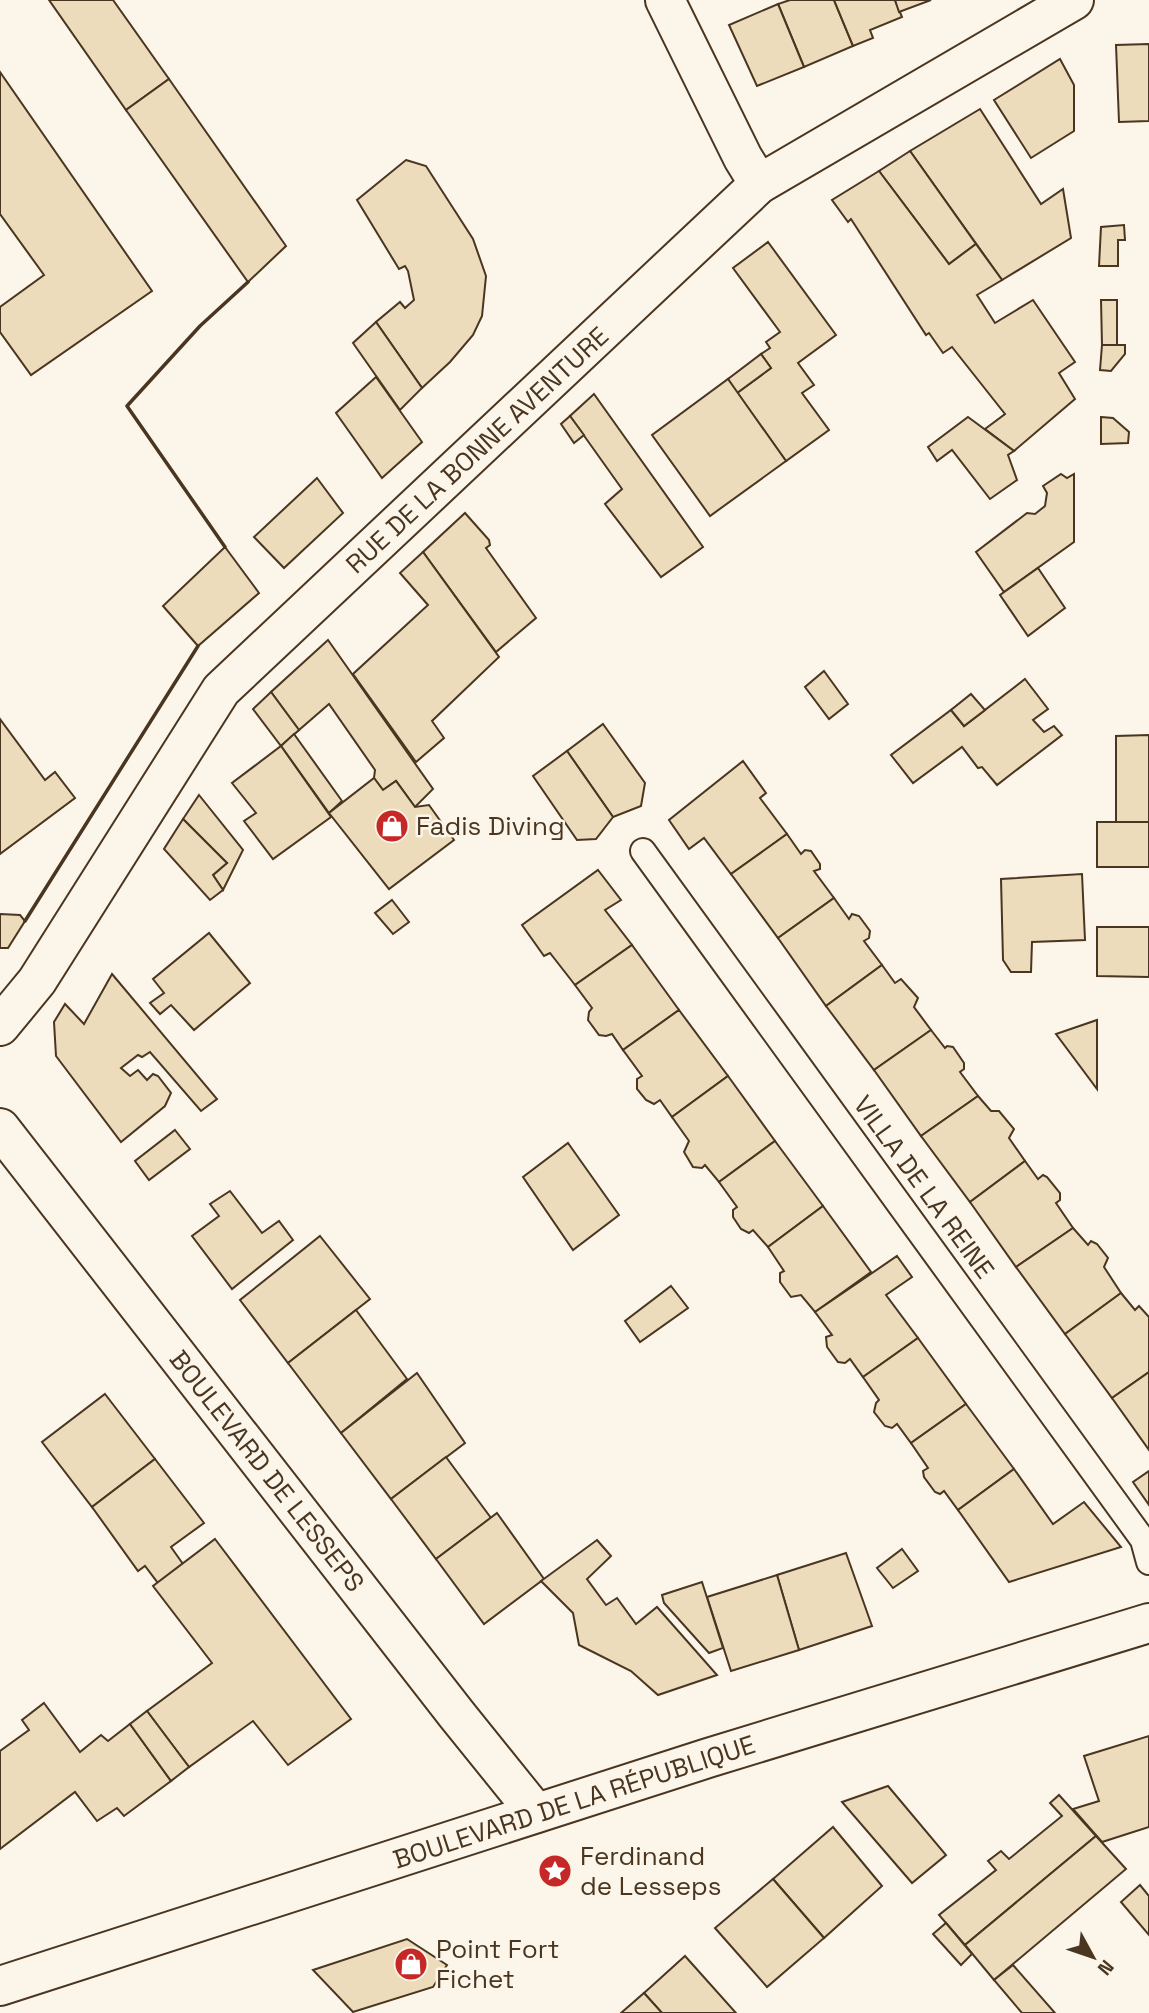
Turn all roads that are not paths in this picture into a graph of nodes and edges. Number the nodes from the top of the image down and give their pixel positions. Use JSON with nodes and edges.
{"nodes":[{"id":1,"x":664,"y":0,"type":"edge"},
{"id":2,"x":1074,"y":0,"type":"edge"},
{"id":3,"x":759,"y":184,"type":"junction"},
{"id":4,"x":643,"y":851,"type":"dead end"},
{"id":5,"x":0,"y":1026,"type":"edge"},
{"id":6,"x":0,"y":1128,"type":"edge"},
{"id":7,"x":1149,"y":1562,"type":"edge"},
{"id":8,"x":1149,"y":1623,"type":"edge"},
{"id":9,"x":536,"y":1813,"type":"junction"},
{"id":10,"x":0,"y":1986,"type":"edge"}],
"edges":[{"from":1,"to":3,"type":"street"},
{"from":2,"to":3,"type":"street","name":"RUE DE LA BONNE AVENTURE"},
{"from":3,"to":5,"type":"street","name":"RUE DE LA BONNE AVENTURE"},
{"from":4,"to":7,"type":"lane","name":"VILLA DE LA REINE"},
{"from":6,"to":9,"type":"street","name":"BOULEVARD DE LESSEPS"},
{"from":8,"to":9,"type":"street","name":"BOULEVARD DE LA RÉPUBLIQUE"},
{"from":9,"to":10,"type":"street","name":"BOULEVARD DE LA RÉPUBLIQUE"}]}
